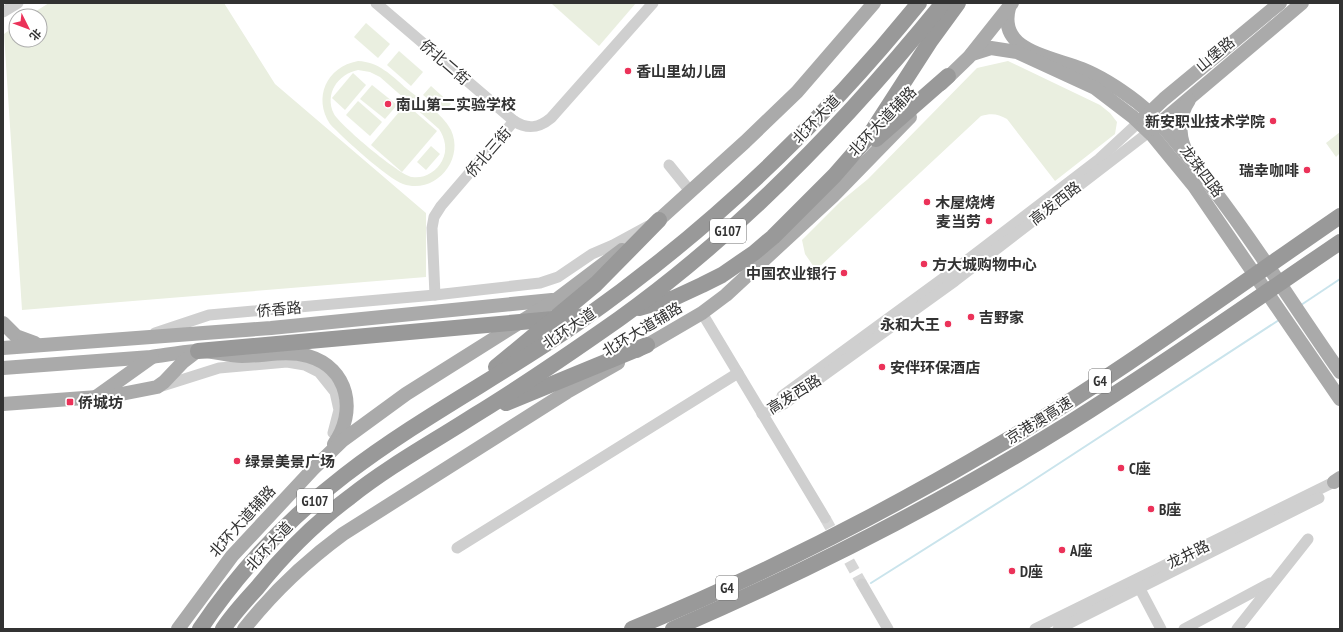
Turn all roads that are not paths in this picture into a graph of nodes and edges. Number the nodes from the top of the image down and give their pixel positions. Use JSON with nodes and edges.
{"nodes":[{"id":1,"x":376,"y":3,"type":"edge"},
{"id":2,"x":653,"y":3,"type":"edge"},
{"id":3,"x":874,"y":3,"type":"edge"},
{"id":4,"x":919,"y":3,"type":"edge"},
{"id":5,"x":943,"y":3,"type":"edge"},
{"id":6,"x":958,"y":3,"type":"edge"},
{"id":7,"x":1280,"y":3,"type":"edge"},
{"id":8,"x":1302,"y":3,"type":"edge"},
{"id":9,"x":1010,"y":5,"type":"edge"},
{"id":10,"x":971,"y":54,"type":"junction"},
{"id":11,"x":948,"y":76,"type":"junction"},
{"id":12,"x":1192,"y":95,"type":"junction"},
{"id":13,"x":1144,"y":118,"type":"junction"},
{"id":14,"x":514,"y":121,"type":"junction"},
{"id":15,"x":1154,"y":128,"type":"junction"},
{"id":16,"x":1190,"y":159,"type":"junction"},
{"id":17,"x":669,"y":165,"type":"dead end"},
{"id":18,"x":834,"y":176,"type":"junction"},
{"id":19,"x":690,"y":191,"type":"junction"},
{"id":20,"x":1340,"y":216,"type":"edge"},
{"id":21,"x":659,"y":220,"type":"junction"},
{"id":22,"x":1340,"y":242,"type":"edge"},
{"id":23,"x":435,"y":295,"type":"junction"},
{"id":24,"x":557,"y":299,"type":"junction"},
{"id":25,"x":702,"y":313,"type":"junction"},
{"id":26,"x":3,"y":323,"type":"edge"},
{"id":27,"x":145,"y":337,"type":"junction"},
{"id":28,"x":45,"y":344,"type":"junction"},
{"id":29,"x":647,"y":345,"type":"junction"},
{"id":30,"x":3,"y":348,"type":"edge"},
{"id":31,"x":198,"y":351,"type":"junction"},
{"id":32,"x":152,"y":357,"type":"junction"},
{"id":33,"x":3,"y":368,"type":"edge"},
{"id":34,"x":1340,"y":372,"type":"edge"},
{"id":35,"x":738,"y":373,"type":"junction"},
{"id":36,"x":157,"y":387,"type":"junction"},
{"id":37,"x":96,"y":397,"type":"junction"},
{"id":38,"x":1340,"y":399,"type":"edge"},
{"id":39,"x":456,"y":402,"type":"junction"},
{"id":40,"x":3,"y":404,"type":"edge"},
{"id":41,"x":762,"y":414,"type":"junction"},
{"id":42,"x":475,"y":415,"type":"junction"},
{"id":43,"x":313,"y":468,"type":"junction"},
{"id":44,"x":1339,"y":483,"type":"edge"},
{"id":45,"x":825,"y":518,"type":"tunnel mouth"},
{"id":46,"x":1308,"y":539,"type":"dead end"},
{"id":47,"x":457,"y":548,"type":"dead end"},
{"id":48,"x":1275,"y":581,"type":"junction"},
{"id":49,"x":862,"y":584,"type":"tunnel mouth"},
{"id":50,"x":1140,"y":589,"type":"junction"},
{"id":51,"x":178,"y":629,"type":"edge"},
{"id":52,"x":200,"y":629,"type":"edge"},
{"id":53,"x":224,"y":629,"type":"edge"},
{"id":54,"x":244,"y":629,"type":"edge"},
{"id":55,"x":632,"y":629,"type":"edge"},
{"id":56,"x":673,"y":629,"type":"edge"},
{"id":57,"x":888,"y":629,"type":"edge"},
{"id":58,"x":1035,"y":629,"type":"edge"},
{"id":59,"x":1058,"y":629,"type":"edge"},
{"id":60,"x":1161,"y":629,"type":"edge"},
{"id":61,"x":1184,"y":629,"type":"edge"},
{"id":62,"x":1237,"y":629,"type":"edge"}],
"edges":[{"from":1,"to":14,"type":"street","name":"侨北二街"},
{"from":2,"to":14,"type":"street","name":"侨北三街"},
{"from":3,"to":19,"type":"main road","name":"北环大道辅路"},
{"from":4,"to":39,"type":"highway","name":"北环大道","number":"G107"},
{"from":5,"to":42,"type":"highway","name":"北环大道","number":"G107"},
{"from":6,"to":18,"type":"highway"},
{"from":7,"to":13,"type":"main road","name":"山堡路"},
{"from":8,"to":12,"type":"main road","name":"山堡路"},
{"from":9,"to":10,"type":"main road","name":"北环大道辅路"},
{"from":9,"to":13,"type":"main road","name":"龙珠四路"},
{"from":10,"to":11,"type":"main road","name":"北环大道辅路"},
{"from":10,"to":13,"type":"main road","name":"龙珠四路"},
{"from":11,"to":18,"type":"highway"},
{"from":11,"to":25,"type":"main road","name":"北环大道辅路"},
{"from":12,"to":15,"type":"main road","name":"山堡路"},
{"from":12,"to":16,"type":"main road"},
{"from":13,"to":15,"type":"main road","name":"龙珠四路"},
{"from":13,"to":41,"type":"street","name":"高发西路"},
{"from":14,"to":23,"type":"street","name":"侨北三街"},
{"from":15,"to":16,"type":"main road","name":"龙珠四路"},
{"from":15,"to":38,"type":"main road","name":"龙珠四路"},
{"from":15,"to":41,"type":"street","name":"高发西路"},
{"from":16,"to":34,"type":"main road","name":"龙珠四路"},
{"from":17,"to":19,"type":"street"},
{"from":18,"to":31,"type":"highway"},
{"from":19,"to":21,"type":"main road","name":"北环大道辅路"},
{"from":20,"to":55,"type":"highway","name":"京港澳高速","number":"G4"},
{"from":21,"to":23,"type":"street"},
{"from":21,"to":24,"type":"main road","name":"北环大道辅路"},
{"from":21,"to":39,"type":"highway"},
{"from":22,"to":56,"type":"highway","name":"京港澳高速","number":"G4"},
{"from":23,"to":27,"type":"street"},
{"from":24,"to":27,"type":"main road","name":"侨香路"},
{"from":24,"to":43,"type":"main road","name":"北环大道辅路"},
{"from":25,"to":29,"type":"main road","name":"北环大道辅路"},
{"from":25,"to":35,"type":"street"},
{"from":26,"to":28,"type":"main road"},
{"from":27,"to":28,"type":"main road","name":"侨香路"},
{"from":28,"to":30,"type":"main road","name":"侨香路"},
{"from":29,"to":42,"type":"highway"},
{"from":29,"to":54,"type":"main road","name":"北环大道辅路"},
{"from":31,"to":32,"type":"main road"},
{"from":31,"to":36,"type":"main road"},
{"from":31,"to":43,"type":"main road"},
{"from":32,"to":33,"type":"main road"},
{"from":32,"to":37,"type":"main road"},
{"from":35,"to":41,"type":"street"},
{"from":35,"to":47,"type":"street"},
{"from":36,"to":37,"type":"main road"},
{"from":36,"to":43,"type":"street"},
{"from":37,"to":40,"type":"main road"},
{"from":39,"to":52,"type":"highway","name":"北环大道","number":"G107"},
{"from":41,"to":45,"type":"street"},
{"from":42,"to":53,"type":"highway","name":"北环大道","number":"G107"},
{"from":43,"to":51,"type":"main road","name":"北环大道辅路"},
{"from":44,"to":50,"type":"street","name":"龙井路"},
{"from":44,"to":58,"type":"street","name":"龙井路"},
{"from":46,"to":48,"type":"street"},
{"from":48,"to":61,"type":"street"},
{"from":48,"to":62,"type":"street"},
{"from":49,"to":57,"type":"street"},
{"from":50,"to":59,"type":"street","name":"龙井路"},
{"from":50,"to":60,"type":"street"}]}
